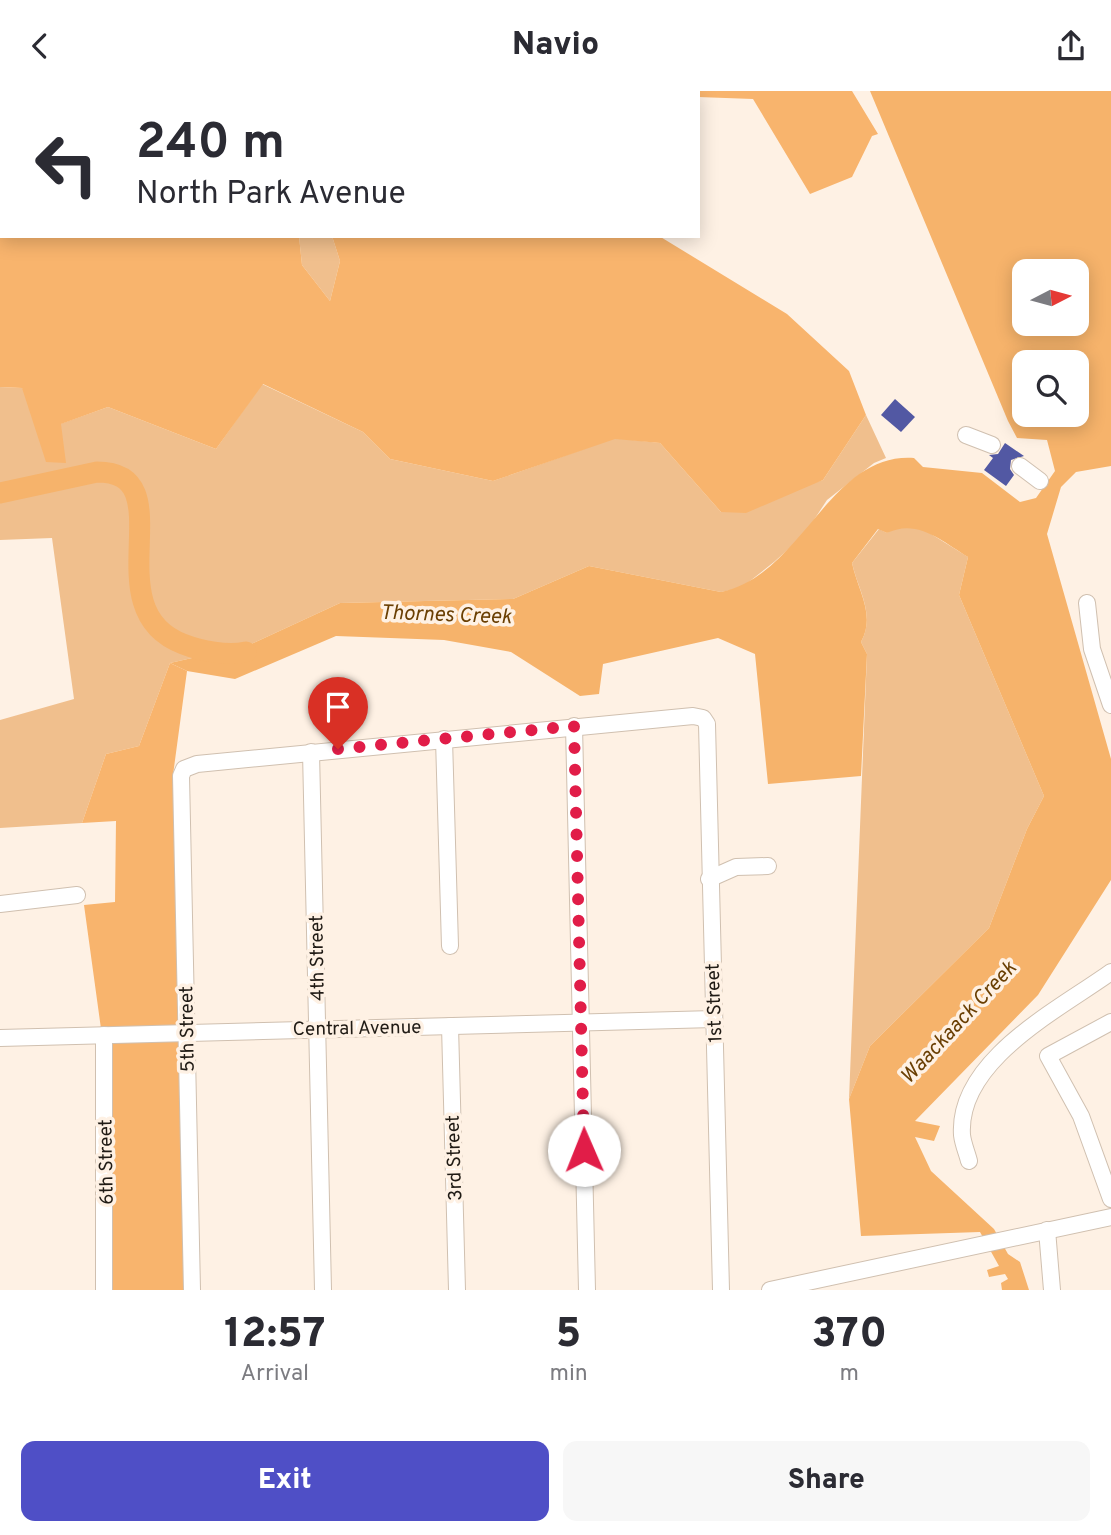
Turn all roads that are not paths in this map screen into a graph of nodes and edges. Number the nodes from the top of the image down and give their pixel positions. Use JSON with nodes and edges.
{"nodes":[{"id":1,"x":966,"y":435,"type":"dead end"},
{"id":2,"x":992,"y":445,"type":"dead end"},
{"id":3,"x":1020,"y":466,"type":"dead end"},
{"id":4,"x":1040,"y":481,"type":"dead end"},
{"id":5,"x":1087,"y":603,"type":"dead end"},
{"id":6,"x":1111,"y":705,"type":"edge"},
{"id":7,"x":574,"y":726,"type":"junction"},
{"id":8,"x":444,"y":739,"type":"junction"},
{"id":9,"x":311,"y":752,"type":"junction"},
{"id":10,"x":768,"y":866,"type":"dead end"},
{"id":11,"x":709,"y":879,"type":"junction"},
{"id":12,"x":77,"y":895,"type":"dead end"},
{"id":13,"x":0,"y":904,"type":"edge"},
{"id":14,"x":450,"y":946,"type":"dead end"},
{"id":15,"x":1111,"y":972,"type":"edge"},
{"id":16,"x":714,"y":1019,"type":"junction"},
{"id":17,"x":1111,"y":1022,"type":"edge"},
{"id":18,"x":582,"y":1023,"type":"junction"},
{"id":19,"x":450,"y":1026,"type":"junction"},
{"id":20,"x":318,"y":1028,"type":"junction"},
{"id":21,"x":185,"y":1031,"type":"junction"},
{"id":22,"x":103,"y":1035,"type":"junction"},
{"id":23,"x":0,"y":1038,"type":"edge"},
{"id":24,"x":969,"y":1161,"type":"dead end"},
{"id":25,"x":1111,"y":1199,"type":"edge"},
{"id":26,"x":1111,"y":1217,"type":"edge"},
{"id":27,"x":1047,"y":1230,"type":"junction"},
{"id":28,"x":104,"y":1290,"type":"edge"},
{"id":29,"x":192,"y":1290,"type":"edge"},
{"id":30,"x":323,"y":1290,"type":"edge"},
{"id":31,"x":457,"y":1290,"type":"edge"},
{"id":32,"x":587,"y":1290,"type":"edge"},
{"id":33,"x":721,"y":1290,"type":"edge"},
{"id":34,"x":770,"y":1290,"type":"edge"},
{"id":35,"x":1052,"y":1290,"type":"edge"}],
"edges":[{"from":1,"to":2,"type":"street"},
{"from":3,"to":4,"type":"street"},
{"from":5,"to":6,"type":"street"},
{"from":7,"to":8,"type":"street"},
{"from":7,"to":11,"type":"street","name":"1st Street"},
{"from":7,"to":18,"type":"street"},
{"from":8,"to":9,"type":"street"},
{"from":8,"to":14,"type":"street"},
{"from":9,"to":20,"type":"street","name":"4th Street"},
{"from":9,"to":21,"type":"street","name":"5th Street"},
{"from":10,"to":11,"type":"street"},
{"from":11,"to":16,"type":"street","name":"1st Street"},
{"from":12,"to":13,"type":"street"},
{"from":15,"to":24,"type":"street"},
{"from":16,"to":18,"type":"street","name":"Central Avenue"},
{"from":16,"to":33,"type":"street","name":"1st Street"},
{"from":17,"to":25,"type":"street"},
{"from":18,"to":19,"type":"street","name":"Central Avenue"},
{"from":18,"to":32,"type":"street"},
{"from":19,"to":20,"type":"street","name":"Central Avenue"},
{"from":19,"to":31,"type":"street","name":"3rd Street"},
{"from":20,"to":21,"type":"street","name":"Central Avenue"},
{"from":20,"to":30,"type":"street","name":"4th Street"},
{"from":21,"to":22,"type":"street","name":"Central Avenue"},
{"from":21,"to":29,"type":"street","name":"5th Street"},
{"from":22,"to":23,"type":"street","name":"Central Avenue"},
{"from":22,"to":28,"type":"street","name":"6th Street"},
{"from":26,"to":27,"type":"street"},
{"from":27,"to":34,"type":"street"},
{"from":27,"to":35,"type":"street"}]}
